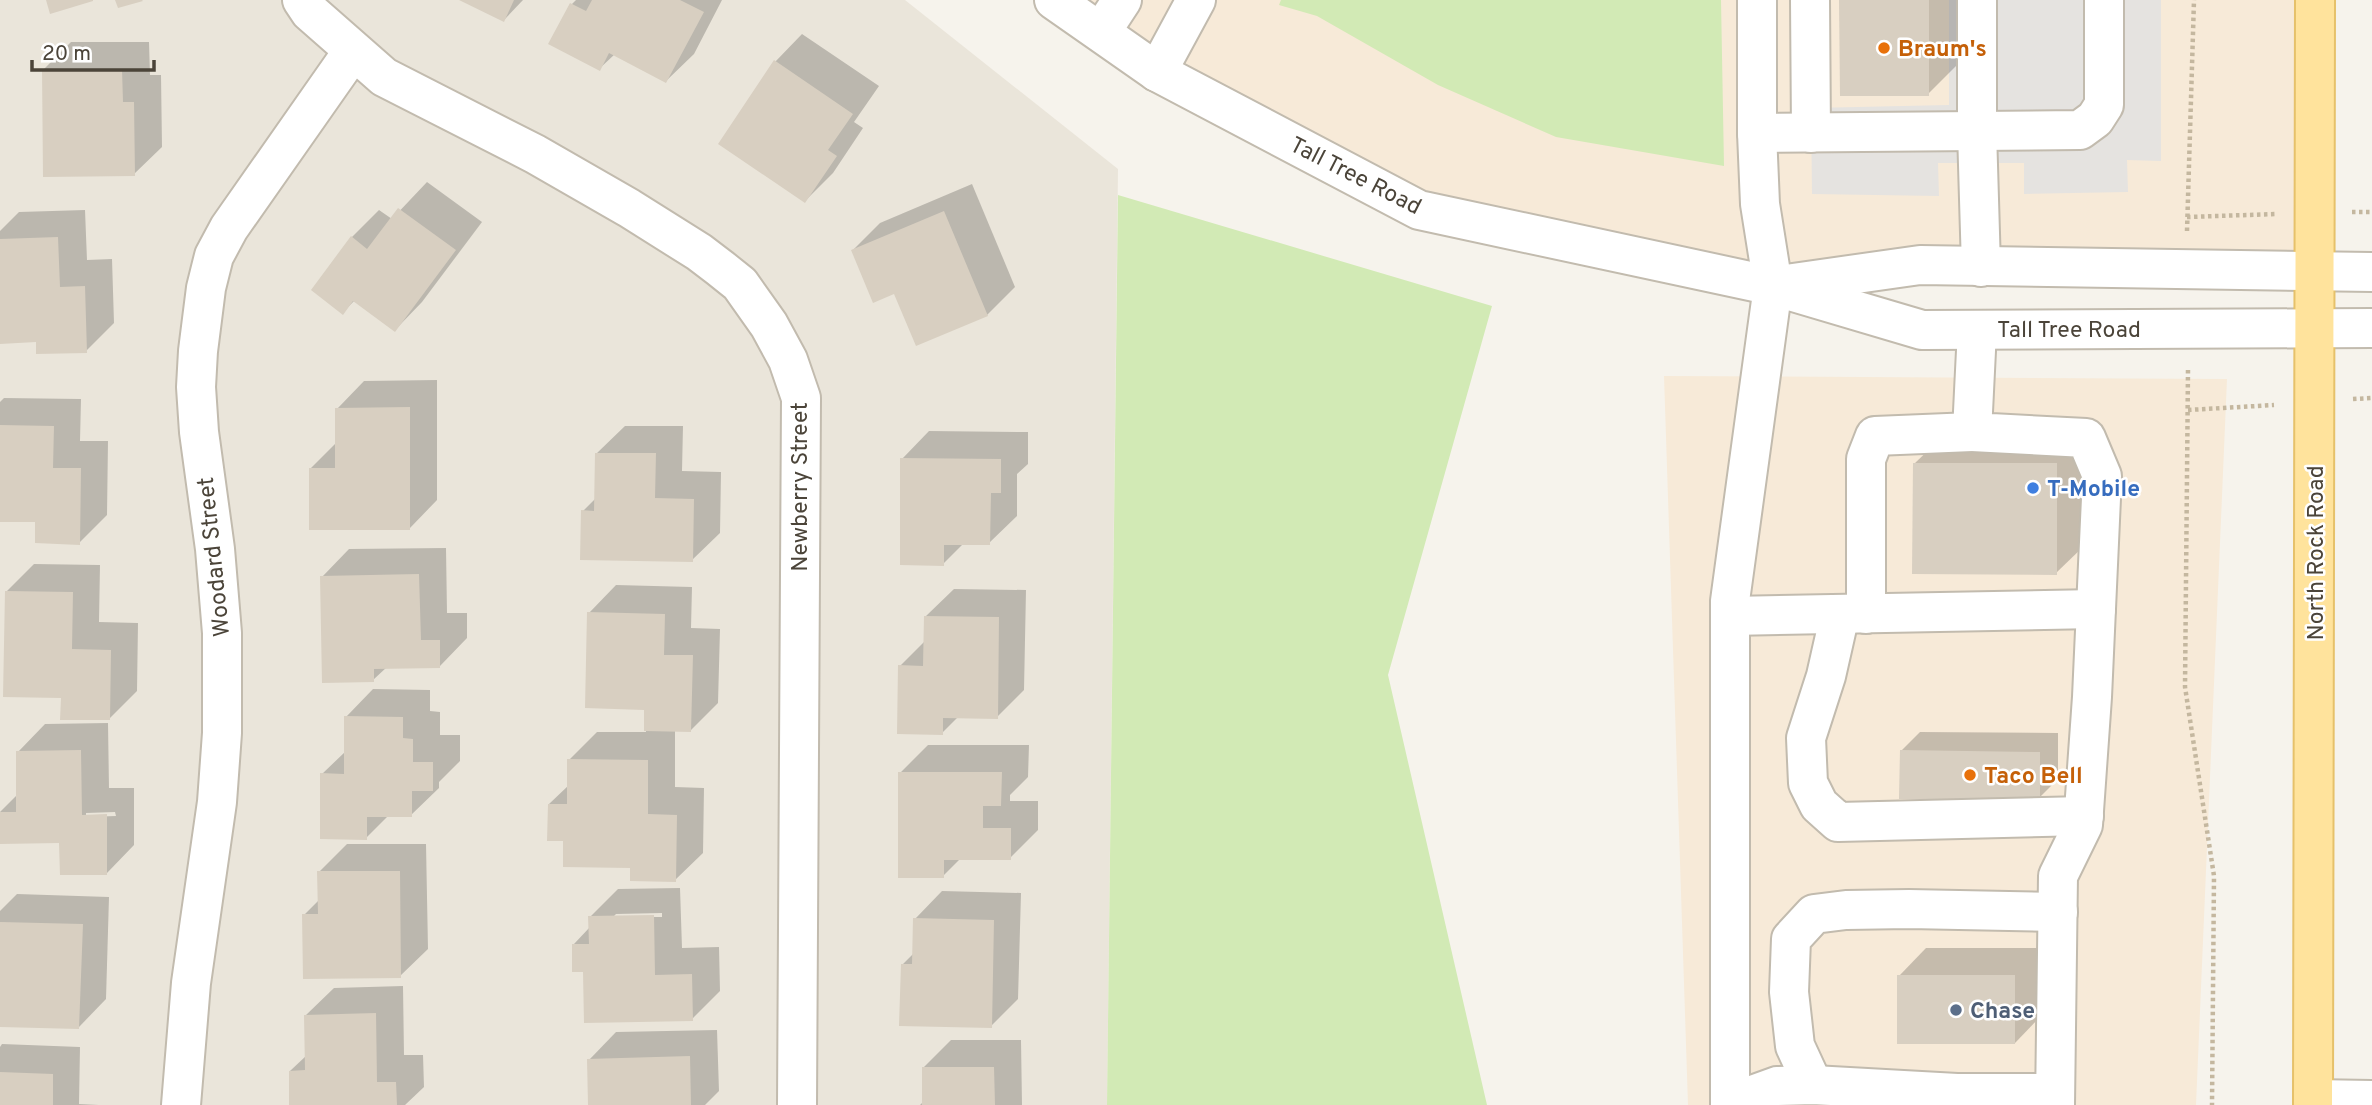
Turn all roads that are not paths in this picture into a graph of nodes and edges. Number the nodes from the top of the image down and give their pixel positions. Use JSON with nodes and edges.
{"nodes":[{"id":1,"x":302,"y":0,"type":"edge"},
{"id":2,"x":1054,"y":0,"type":"edge"},
{"id":3,"x":1122,"y":0,"type":"edge"},
{"id":4,"x":1196,"y":0,"type":"edge"},
{"id":5,"x":1757,"y":0,"type":"edge"},
{"id":6,"x":1810,"y":0,"type":"edge"},
{"id":7,"x":1976,"y":0,"type":"edge"},
{"id":8,"x":2104,"y":0,"type":"edge"},
{"id":9,"x":2315,"y":0,"type":"edge"},
{"id":10,"x":1101,"y":32,"type":"junction"},
{"id":11,"x":353,"y":51,"type":"junction"},
{"id":12,"x":1157,"y":72,"type":"junction"},
{"id":13,"x":1977,"y":131,"type":"junction"},
{"id":14,"x":1811,"y":133,"type":"junction"},
{"id":15,"x":1757,"y":134,"type":"junction"},
{"id":16,"x":1981,"y":267,"type":"junction"},
{"id":17,"x":2372,"y":272,"type":"edge"},
{"id":18,"x":2315,"y":273,"type":"junction"},
{"id":19,"x":1773,"y":286,"type":"junction"},
{"id":20,"x":2315,"y":327,"type":"junction"},
{"id":21,"x":2372,"y":328,"type":"edge"},
{"id":22,"x":1977,"y":330,"type":"junction"},
{"id":23,"x":1972,"y":432,"type":"junction"},
{"id":24,"x":2096,"y":609,"type":"junction"},
{"id":25,"x":1853,"y":614,"type":"junction"},
{"id":26,"x":1730,"y":616,"type":"junction"},
{"id":27,"x":2084,"y":816,"type":"junction"},
{"id":28,"x":2058,"y":912,"type":"junction"},
{"id":29,"x":1814,"y":1085,"type":"junction"},
{"id":30,"x":2055,"y":1099,"type":"edge"},
{"id":31,"x":2372,"y":1100,"type":"edge"},
{"id":32,"x":2314,"y":1102,"type":"edge"},
{"id":33,"x":1731,"y":1104,"type":"edge"},
{"id":34,"x":181,"y":1105,"type":"edge"},
{"id":35,"x":797,"y":1105,"type":"edge"}],
"edges":[{"from":1,"to":11,"type":"street","name":"Newberry Street"},
{"from":2,"to":10,"type":"street","name":"Tall Tree Road"},
{"from":3,"to":10,"type":"street"},
{"from":4,"to":12,"type":"street"},
{"from":5,"to":15,"type":"street"},
{"from":6,"to":14,"type":"street"},
{"from":7,"to":13,"type":"street"},
{"from":8,"to":13,"type":"street"},
{"from":9,"to":18,"type":"main road","name":"North Rock Road"},
{"from":10,"to":12,"type":"street","name":"Tall Tree Road"},
{"from":11,"to":34,"type":"street","name":"Woodard Street"},
{"from":11,"to":35,"type":"street","name":"Newberry Street"},
{"from":12,"to":19,"type":"street","name":"Tall Tree Road"},
{"from":13,"to":14,"type":"street"},
{"from":13,"to":16,"type":"street"},
{"from":14,"to":15,"type":"street"},
{"from":15,"to":19,"type":"street"},
{"from":16,"to":18,"type":"street","name":"Tall Tree Road"},
{"from":16,"to":19,"type":"street","name":"Tall Tree Road"},
{"from":17,"to":18,"type":"street","name":"Tall Tree Road"},
{"from":18,"to":20,"type":"main road","name":"North Rock Road"},
{"from":19,"to":22,"type":"street","name":"Tall Tree Road"},
{"from":19,"to":26,"type":"street"},
{"from":20,"to":21,"type":"street","name":"Tall Tree Road"},
{"from":20,"to":22,"type":"street","name":"Tall Tree Road"},
{"from":20,"to":32,"type":"main road","name":"North Rock Road"},
{"from":22,"to":23,"type":"street"},
{"from":23,"to":24,"type":"street"},
{"from":23,"to":25,"type":"street"},
{"from":24,"to":25,"type":"street"},
{"from":24,"to":27,"type":"street"},
{"from":25,"to":26,"type":"street"},
{"from":25,"to":27,"type":"street"},
{"from":26,"to":33,"type":"street"},
{"from":27,"to":28,"type":"street"},
{"from":28,"to":29,"type":"street"},
{"from":28,"to":30,"type":"street"},
{"from":29,"to":30,"type":"street"},
{"from":29,"to":33,"type":"street"},
{"from":31,"to":32,"type":"street"}]}
